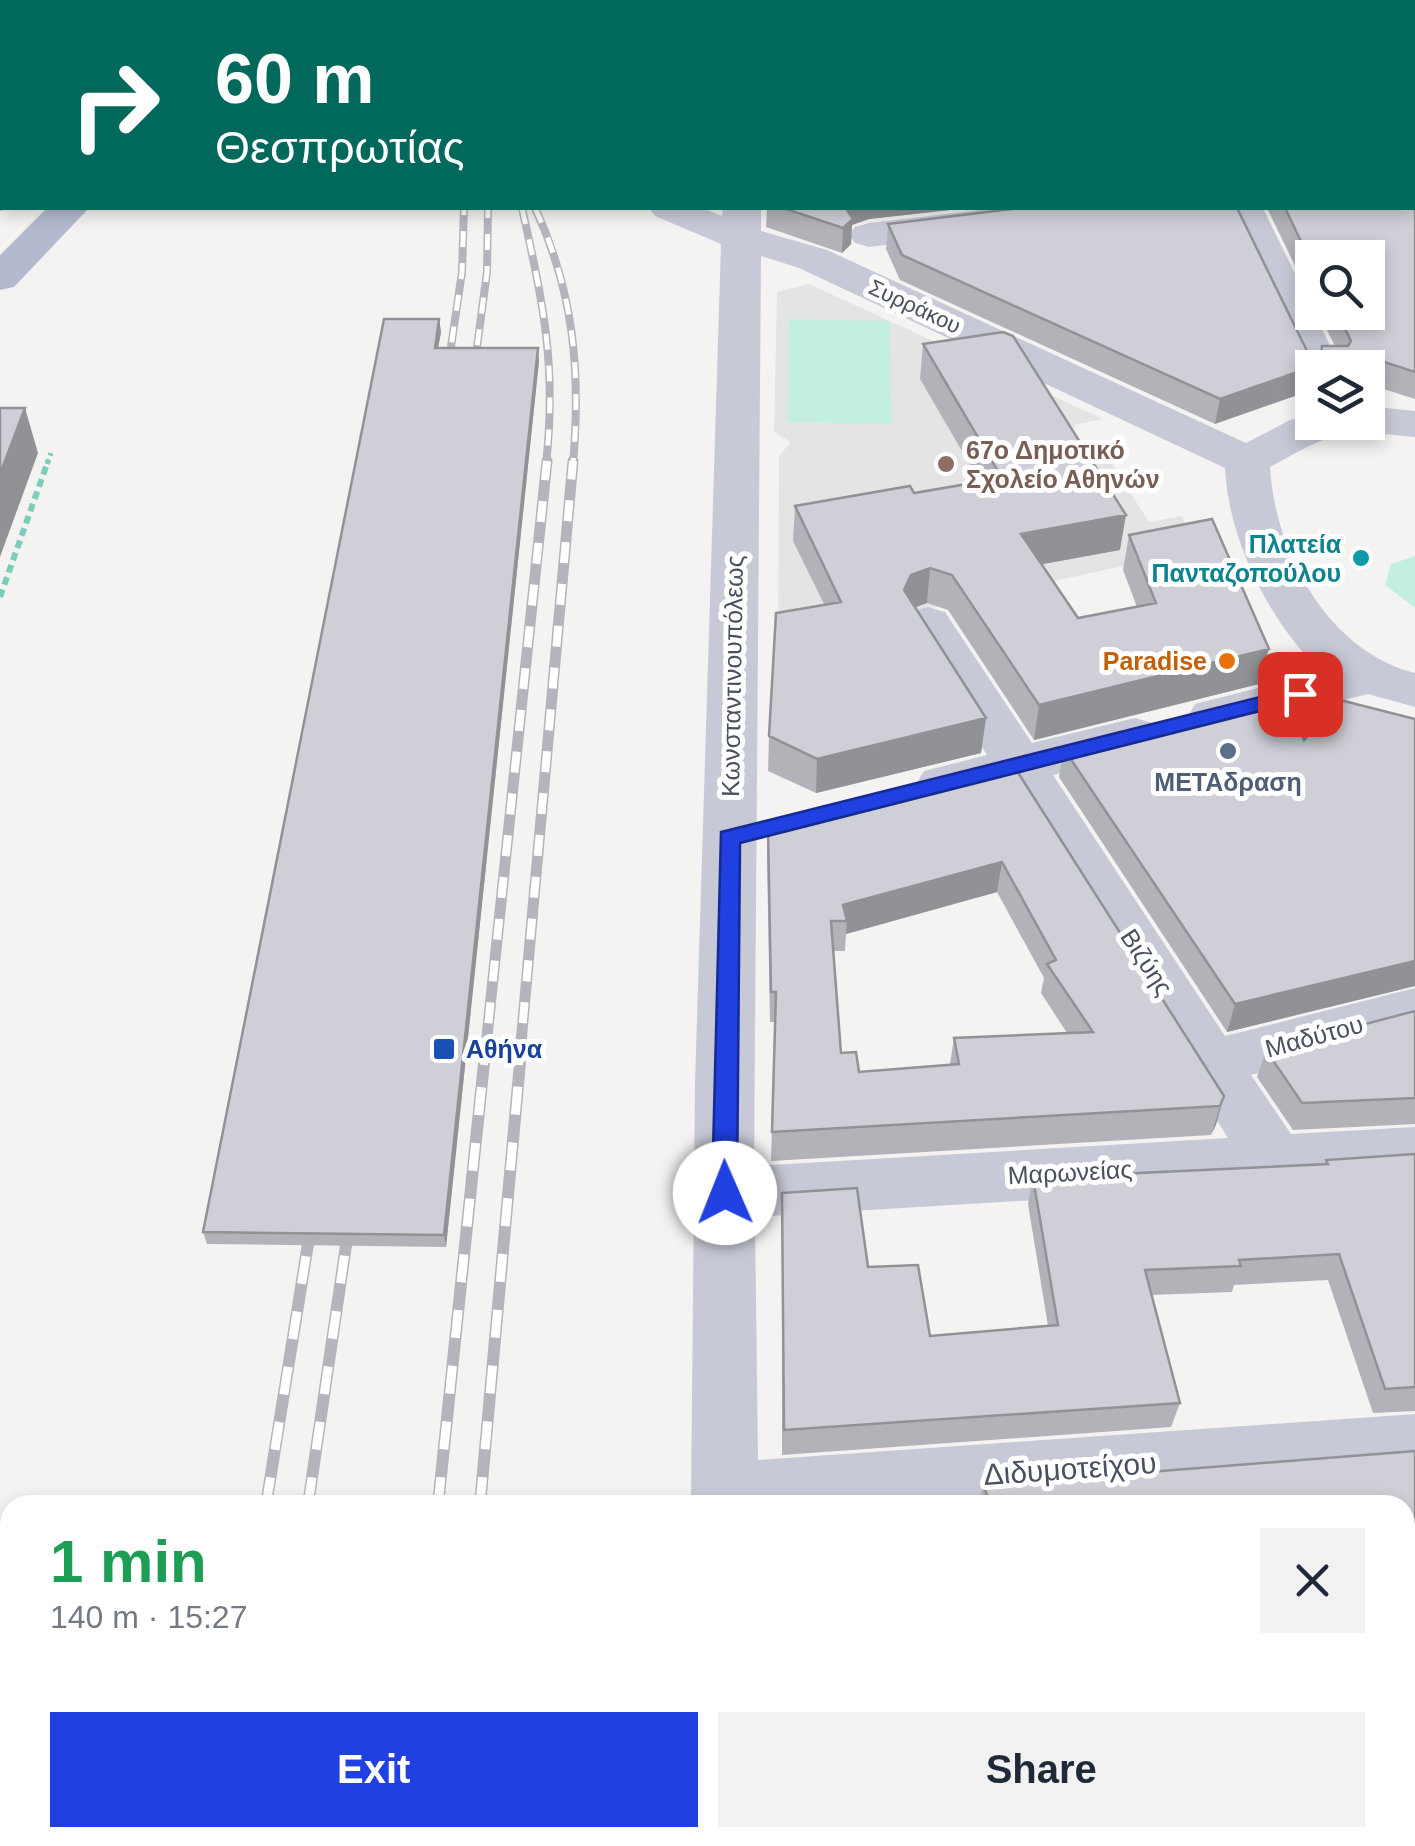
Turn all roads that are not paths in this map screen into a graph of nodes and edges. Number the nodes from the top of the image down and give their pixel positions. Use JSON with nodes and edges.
{"nodes":[{"id":1,"x":67,"y":210,"type":"edge"},
{"id":2,"x":679,"y":210,"type":"edge"},
{"id":3,"x":1071,"y":210,"type":"edge"},
{"id":4,"x":1245,"y":210,"type":"edge"},
{"id":5,"x":741,"y":223,"type":"edge"},
{"id":6,"x":869,"y":235,"type":"dead end"},
{"id":7,"x":0,"y":278,"type":"edge"},
{"id":8,"x":1311,"y":350,"type":"edge"},
{"id":9,"x":1385,"y":421,"type":"edge"},
{"id":10,"x":1415,"y":424,"type":"edge"},
{"id":11,"x":1295,"y":436,"type":"edge"},
{"id":12,"x":1248,"y":462,"type":"junction"},
{"id":13,"x":928,"y":623,"type":"edge"},
{"id":14,"x":1393,"y":683,"type":"edge"},
{"id":15,"x":1017,"y":765,"type":"junction"},
{"id":16,"x":902,"y":794,"type":"edge"},
{"id":17,"x":1415,"y":1010,"type":"edge"},
{"id":18,"x":1213,"y":1062,"type":"junction"},
{"id":19,"x":1415,"y":1152,"type":"edge"},
{"id":20,"x":1274,"y":1160,"type":"junction"},
{"id":21,"x":725,"y":1193,"type":"junction"},
{"id":22,"x":1415,"y":1444,"type":"edge"},
{"id":23,"x":725,"y":1495,"type":"edge"},
{"id":24,"x":787,"y":1495,"type":"edge"}],
"edges":[{"from":1,"to":7,"type":"main road"},
{"from":2,"to":5,"type":"street","name":"Συρράκου"},
{"from":3,"to":6,"type":"street"},
{"from":4,"to":8,"type":"street"},
{"from":5,"to":12,"type":"street","name":"Συρράκου"},
{"from":5,"to":21,"type":"street","name":"Κωνσταντινουπόλεως"},
{"from":9,"to":10,"type":"street"},
{"from":11,"to":12,"type":"street"},
{"from":12,"to":14,"type":"street"},
{"from":13,"to":15,"type":"street","name":"Βιζύης"},
{"from":14,"to":15,"type":"street"},
{"from":15,"to":16,"type":"street"},
{"from":15,"to":18,"type":"street","name":"Βιζύης"},
{"from":17,"to":18,"type":"street","name":"Μαδύτου"},
{"from":18,"to":20,"type":"street","name":"Βιζύης"},
{"from":19,"to":20,"type":"street","name":"Μαρωνείας"},
{"from":20,"to":21,"type":"street","name":"Μαρωνείας"},
{"from":21,"to":23,"type":"street","name":"Κωνσταντινουπόλεως"},
{"from":22,"to":24,"type":"street","name":"Διδυμοτείχου"}]}
